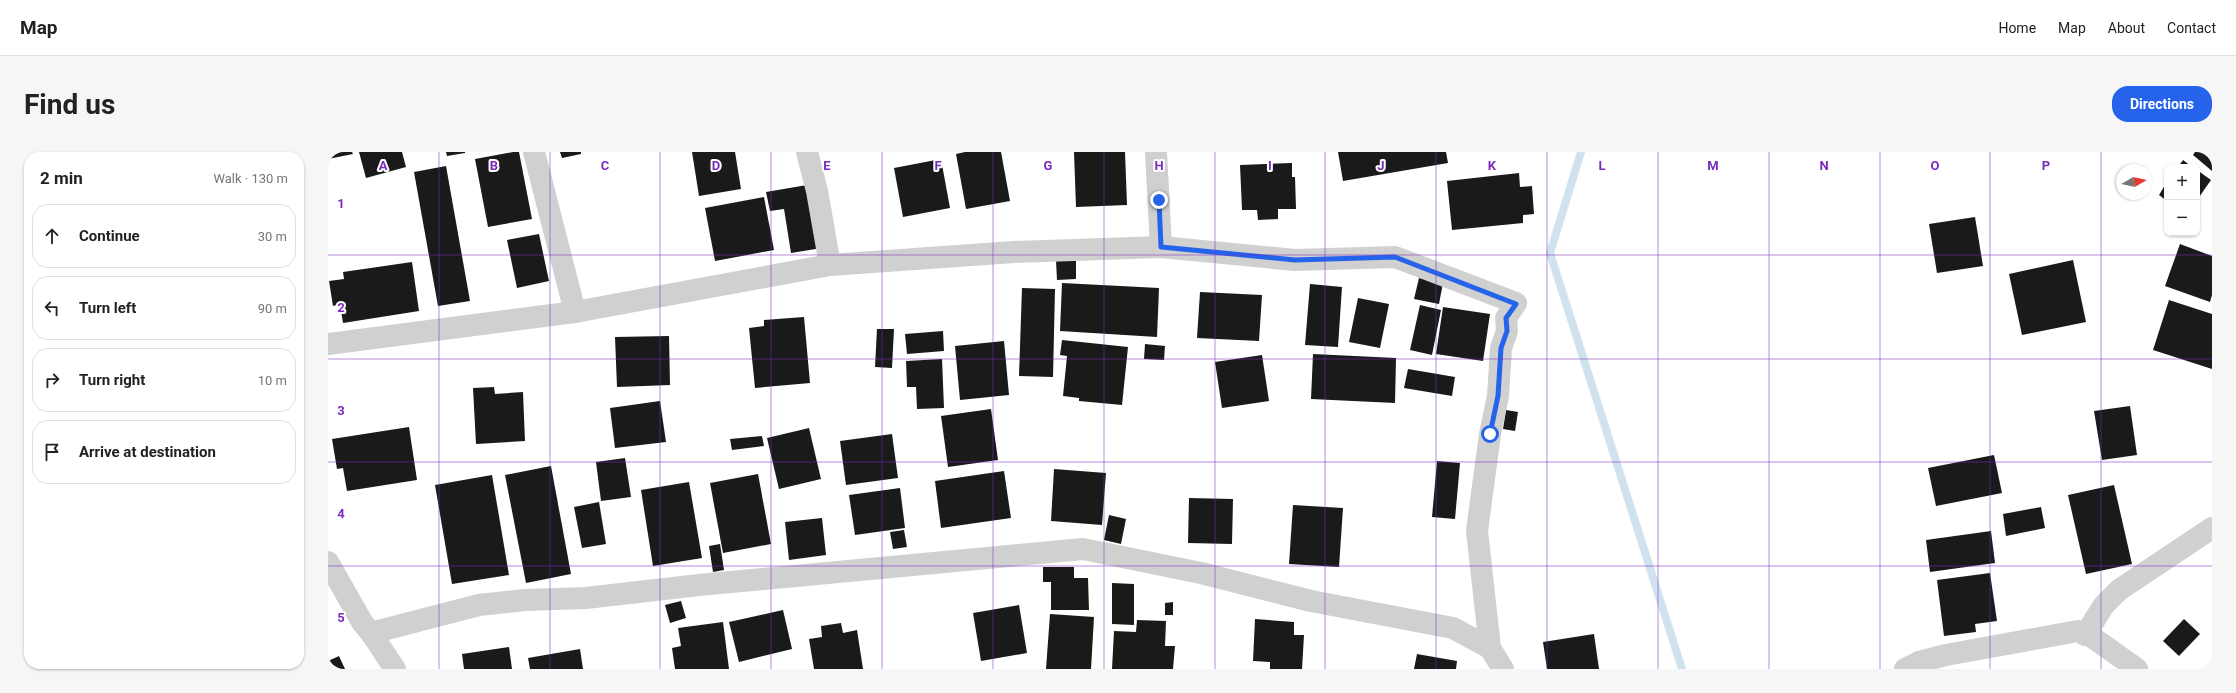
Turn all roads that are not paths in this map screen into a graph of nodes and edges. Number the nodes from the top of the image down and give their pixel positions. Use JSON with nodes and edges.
{"nodes":[{"id":1,"x":534,"y":152,"type":"edge"},
{"id":2,"x":807,"y":152,"type":"edge"},
{"id":3,"x":1156,"y":152,"type":"edge"},
{"id":4,"x":1161,"y":247,"type":"junction"},
{"id":5,"x":830,"y":265,"type":"junction"},
{"id":6,"x":575,"y":312,"type":"junction"},
{"id":7,"x":328,"y":344,"type":"edge"},
{"id":8,"x":2212,"y":528,"type":"edge"},
{"id":9,"x":328,"y":562,"type":"edge"},
{"id":10,"x":371,"y":633,"type":"junction"},
{"id":11,"x":2085,"y":635,"type":"junction"},
{"id":12,"x":1490,"y":648,"type":"junction"},
{"id":13,"x":395,"y":669,"type":"edge"},
{"id":14,"x":1503,"y":669,"type":"edge"},
{"id":15,"x":1905,"y":669,"type":"edge"},
{"id":16,"x":2137,"y":669,"type":"edge"}],
"edges":[{"from":1,"to":6,"type":"street"},
{"from":2,"to":5,"type":"street"},
{"from":3,"to":4,"type":"street"},
{"from":4,"to":5,"type":"street"},
{"from":4,"to":12,"type":"street"},
{"from":5,"to":6,"type":"street"},
{"from":6,"to":7,"type":"street"},
{"from":8,"to":11,"type":"street"},
{"from":9,"to":10,"type":"street"},
{"from":10,"to":12,"type":"street"},
{"from":10,"to":13,"type":"street"},
{"from":11,"to":15,"type":"street"},
{"from":11,"to":16,"type":"street"},
{"from":12,"to":14,"type":"street"}]}
